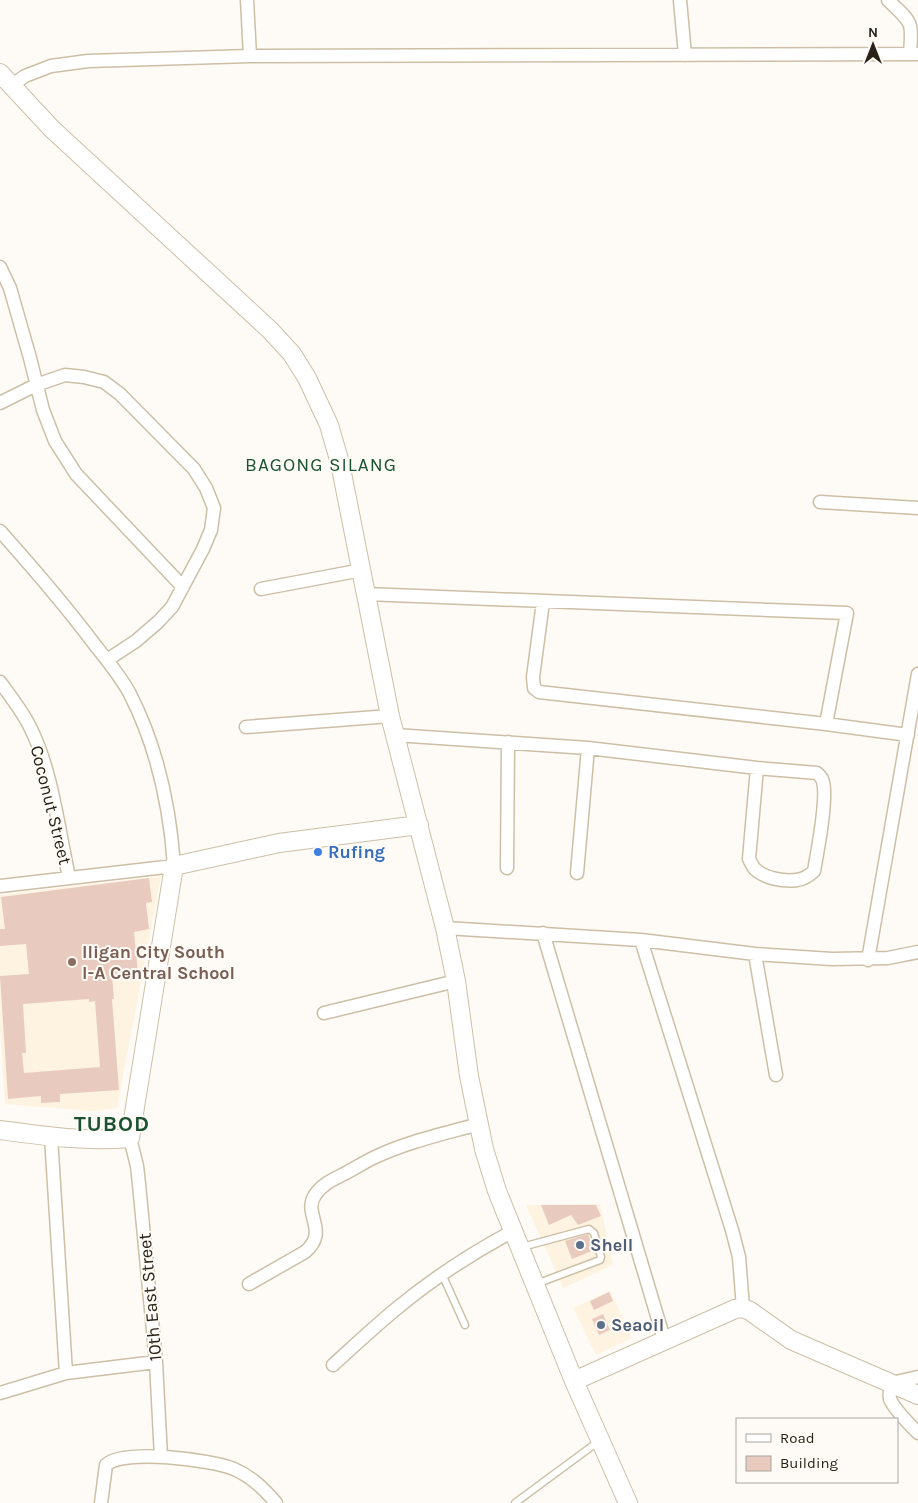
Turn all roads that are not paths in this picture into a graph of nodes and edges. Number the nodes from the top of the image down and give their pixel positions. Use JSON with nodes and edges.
{"nodes":[{"id":1,"x":247,"y":0,"type":"edge"},
{"id":2,"x":680,"y":0,"type":"edge"},
{"id":3,"x":888,"y":0,"type":"edge"},
{"id":4,"x":914,"y":54,"type":"edge"},
{"id":5,"x":685,"y":55,"type":"junction"},
{"id":6,"x":250,"y":56,"type":"junction"},
{"id":7,"x":5,"y":80,"type":"edge"},
{"id":8,"x":0,"y":267,"type":"edge"},
{"id":9,"x":5,"y":290,"type":"edge"},
{"id":10,"x":36,"y":385,"type":"junction"},
{"id":11,"x":0,"y":403,"type":"edge"},
{"id":12,"x":820,"y":502,"type":"dead end"},
{"id":13,"x":918,"y":508,"type":"edge"},
{"id":14,"x":0,"y":531,"type":"edge"},
{"id":15,"x":362,"y":570,"type":"junction"},
{"id":16,"x":183,"y":587,"type":"junction"},
{"id":17,"x":261,"y":589,"type":"dead end"},
{"id":18,"x":366,"y":594,"type":"junction"},
{"id":19,"x":543,"y":602,"type":"junction"},
{"id":20,"x":107,"y":660,"type":"junction"},
{"id":21,"x":918,"y":674,"type":"edge"},
{"id":22,"x":0,"y":682,"type":"edge"},
{"id":23,"x":390,"y":716,"type":"junction"},
{"id":24,"x":826,"y":724,"type":"junction"},
{"id":25,"x":246,"y":728,"type":"dead end"},
{"id":26,"x":395,"y":735,"type":"junction"},
{"id":27,"x":908,"y":735,"type":"junction"},
{"id":28,"x":508,"y":742,"type":"junction"},
{"id":29,"x":588,"y":748,"type":"junction"},
{"id":30,"x":757,"y":768,"type":"junction"},
{"id":31,"x":419,"y":825,"type":"junction"},
{"id":32,"x":174,"y":866,"type":"junction"},
{"id":33,"x":507,"y":868,"type":"dead end"},
{"id":34,"x":577,"y":873,"type":"dead end"},
{"id":35,"x":69,"y":877,"type":"junction"},
{"id":36,"x":0,"y":886,"type":"edge"},
{"id":37,"x":445,"y":928,"type":"junction"},
{"id":38,"x":543,"y":933,"type":"junction"},
{"id":39,"x":641,"y":940,"type":"junction"},
{"id":40,"x":918,"y":952,"type":"edge"},
{"id":41,"x":755,"y":954,"type":"junction"},
{"id":42,"x":868,"y":960,"type":"junction"},
{"id":43,"x":456,"y":980,"type":"junction"},
{"id":44,"x":324,"y":1013,"type":"dead end"},
{"id":45,"x":776,"y":1075,"type":"dead end"},
{"id":46,"x":479,"y":1124,"type":"junction"},
{"id":47,"x":0,"y":1130,"type":"edge"},
{"id":48,"x":50,"y":1137,"type":"junction"},
{"id":49,"x":130,"y":1138,"type":"junction"},
{"id":50,"x":513,"y":1231,"type":"junction"},
{"id":51,"x":520,"y":1248,"type":"junction"},
{"id":52,"x":442,"y":1274,"type":"junction"},
{"id":53,"x":249,"y":1284,"type":"dead end"},
{"id":54,"x":536,"y":1285,"type":"junction"},
{"id":55,"x":743,"y":1308,"type":"junction"},
{"id":56,"x":465,"y":1326,"type":"dead end"},
{"id":57,"x":664,"y":1339,"type":"junction"},
{"id":58,"x":156,"y":1362,"type":"junction"},
{"id":59,"x":333,"y":1365,"type":"dead end"},
{"id":60,"x":66,"y":1373,"type":"junction"},
{"id":61,"x":918,"y":1377,"type":"edge"},
{"id":62,"x":574,"y":1380,"type":"junction"},
{"id":63,"x":891,"y":1383,"type":"junction"},
{"id":64,"x":0,"y":1393,"type":"edge"},
{"id":65,"x":918,"y":1395,"type":"edge"},
{"id":66,"x":918,"y":1433,"type":"edge"},
{"id":67,"x":600,"y":1440,"type":"junction"},
{"id":68,"x":161,"y":1457,"type":"junction"},
{"id":69,"x":101,"y":1503,"type":"edge"},
{"id":70,"x":276,"y":1503,"type":"edge"},
{"id":71,"x":515,"y":1503,"type":"edge"},
{"id":72,"x":628,"y":1503,"type":"edge"}],
"edges":[{"from":1,"to":6,"type":"street"},
{"from":2,"to":5,"type":"street"},
{"from":3,"to":4,"type":"street"},
{"from":4,"to":5,"type":"street"},
{"from":5,"to":6,"type":"street"},
{"from":6,"to":7,"type":"street"},
{"from":7,"to":15,"type":"main road"},
{"from":8,"to":9,"type":"street"},
{"from":9,"to":10,"type":"street"},
{"from":10,"to":11,"type":"street"},
{"from":10,"to":16,"type":"street"},
{"from":10,"to":16,"type":"street"},
{"from":12,"to":13,"type":"street"},
{"from":14,"to":20,"type":"street"},
{"from":15,"to":17,"type":"street"},
{"from":15,"to":18,"type":"main road"},
{"from":16,"to":20,"type":"street"},
{"from":18,"to":19,"type":"street"},
{"from":18,"to":23,"type":"main road"},
{"from":19,"to":24,"type":"street"},
{"from":19,"to":24,"type":"street"},
{"from":20,"to":32,"type":"street"},
{"from":21,"to":27,"type":"street"},
{"from":22,"to":35,"type":"street","name":"Coconut Street"},
{"from":23,"to":25,"type":"street"},
{"from":23,"to":26,"type":"main road"},
{"from":24,"to":27,"type":"street"},
{"from":26,"to":28,"type":"street"},
{"from":26,"to":31,"type":"main road"},
{"from":27,"to":42,"type":"street"},
{"from":28,"to":29,"type":"street"},
{"from":28,"to":33,"type":"street"},
{"from":29,"to":30,"type":"street"},
{"from":29,"to":34,"type":"street"},
{"from":30,"to":30,"type":"street"},
{"from":31,"to":32,"type":"main road"},
{"from":31,"to":37,"type":"main road"},
{"from":32,"to":35,"type":"street"},
{"from":32,"to":49,"type":"main road"},
{"from":35,"to":36,"type":"street"},
{"from":37,"to":38,"type":"street"},
{"from":37,"to":43,"type":"main road"},
{"from":38,"to":39,"type":"street"},
{"from":38,"to":57,"type":"street"},
{"from":39,"to":41,"type":"street"},
{"from":39,"to":55,"type":"street"},
{"from":40,"to":42,"type":"street"},
{"from":41,"to":42,"type":"street"},
{"from":41,"to":45,"type":"street"},
{"from":43,"to":44,"type":"street"},
{"from":43,"to":46,"type":"main road"},
{"from":46,"to":50,"type":"main road"},
{"from":46,"to":53,"type":"street"},
{"from":47,"to":48,"type":"main road"},
{"from":48,"to":49,"type":"main road"},
{"from":48,"to":60,"type":"street"},
{"from":49,"to":58,"type":"street","name":"10th East Street"},
{"from":50,"to":51,"type":"main road"},
{"from":50,"to":52,"type":"street"},
{"from":51,"to":54,"type":"main road"},
{"from":51,"to":54,"type":"lane"},
{"from":52,"to":56,"type":"lane"},
{"from":52,"to":59,"type":"street"},
{"from":54,"to":62,"type":"main road"},
{"from":55,"to":57,"type":"main road"},
{"from":55,"to":63,"type":"main road"},
{"from":57,"to":62,"type":"main road"},
{"from":58,"to":60,"type":"street"},
{"from":58,"to":68,"type":"street","name":"10th East Street"},
{"from":60,"to":64,"type":"street"},
{"from":61,"to":63,"type":"street"},
{"from":62,"to":67,"type":"main road"},
{"from":63,"to":65,"type":"main road"},
{"from":63,"to":66,"type":"street"},
{"from":67,"to":71,"type":"lane"},
{"from":67,"to":72,"type":"main road"},
{"from":68,"to":69,"type":"street"},
{"from":68,"to":70,"type":"street"}]}
